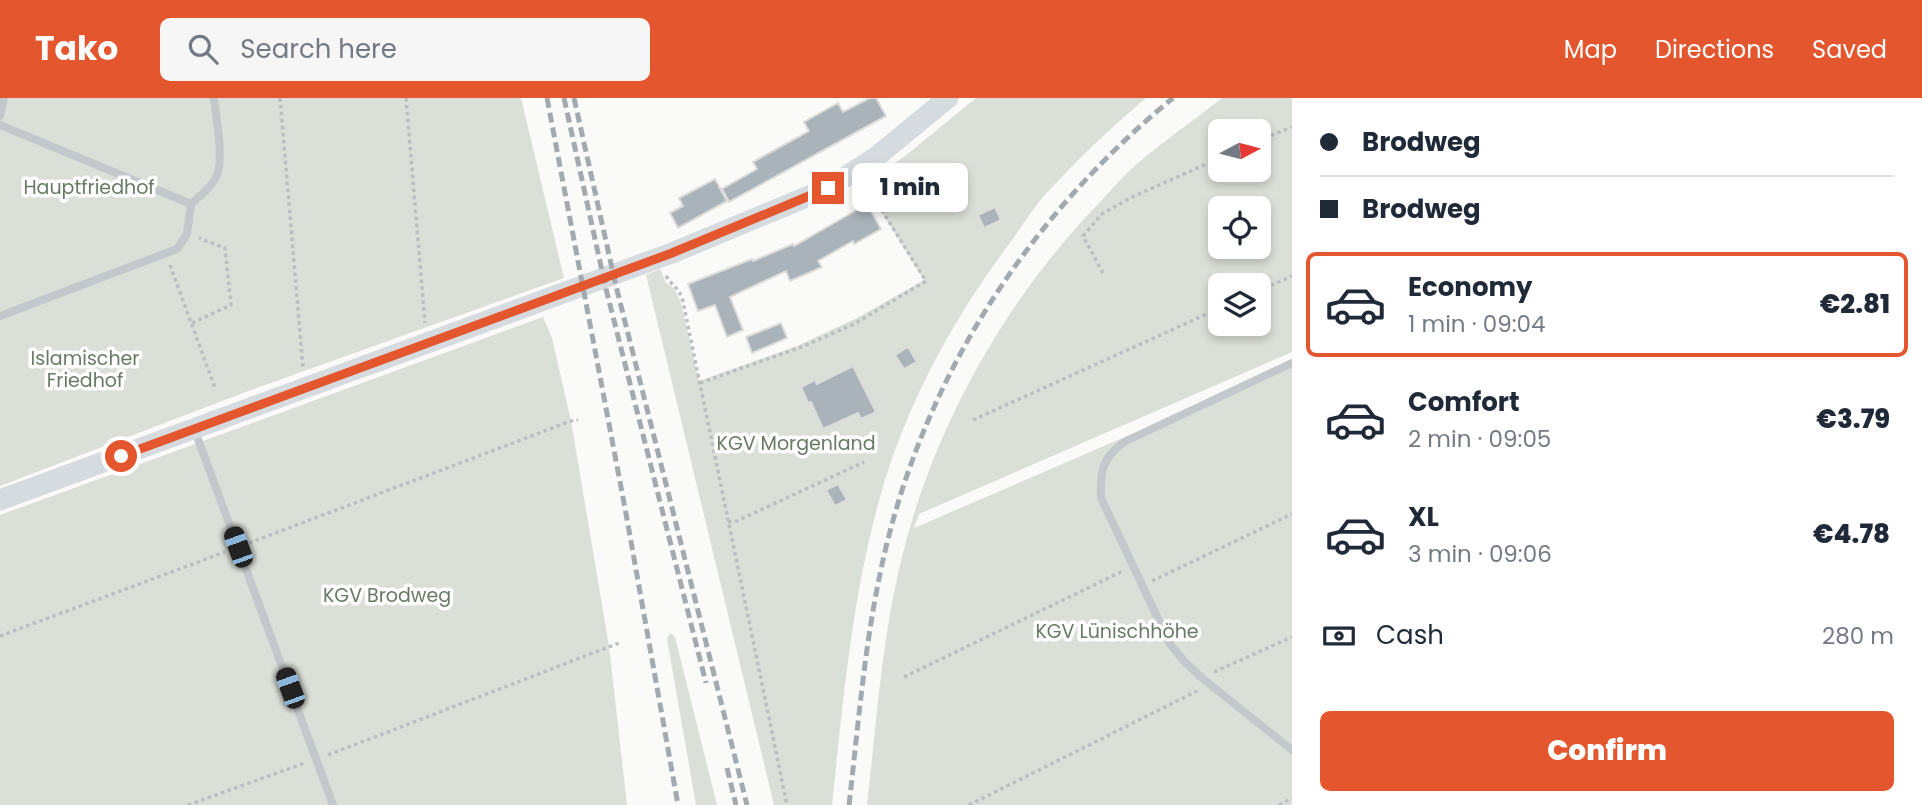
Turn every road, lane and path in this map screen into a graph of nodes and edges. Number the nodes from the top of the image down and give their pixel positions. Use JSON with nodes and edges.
{"nodes":[{"id":1,"x":4,"y":98,"type":"edge"},
{"id":2,"x":215,"y":98,"type":"edge"},
{"id":3,"x":280,"y":98,"type":"edge"},
{"id":4,"x":406,"y":98,"type":"edge"},
{"id":5,"x":948,"y":98,"type":"edge"},
{"id":6,"x":0,"y":116,"type":"edge"},
{"id":7,"x":0,"y":125,"type":"edge"},
{"id":8,"x":1292,"y":127,"type":"edge"},
{"id":9,"x":1271,"y":136,"type":"edge"},
{"id":10,"x":1208,"y":163,"type":"edge"},
{"id":11,"x":856,"y":170,"type":"junction"},
{"id":12,"x":191,"y":204,"type":"junction"},
{"id":13,"x":187,"y":234,"type":"junction"},
{"id":14,"x":166,"y":253,"type":"junction"},
{"id":15,"x":660,"y":257,"type":"junction"},
{"id":16,"x":1102,"y":273,"type":"dead end"},
{"id":17,"x":1292,"y":276,"type":"edge"},
{"id":18,"x":1271,"y":285,"type":"edge"},
{"id":19,"x":1208,"y":314,"type":"edge"},
{"id":20,"x":0,"y":316,"type":"edge"},
{"id":21,"x":191,"y":323,"type":"junction"},
{"id":22,"x":427,"y":343,"type":"junction"},
{"id":23,"x":1292,"y":363,"type":"edge"},
{"id":24,"x":700,"y":383,"type":"junction"},
{"id":25,"x":215,"y":388,"type":"dead end"},
{"id":26,"x":304,"y":388,"type":"junction"},
{"id":27,"x":578,"y":420,"type":"dead end"},
{"id":28,"x":973,"y":420,"type":"dead end"},
{"id":29,"x":194,"y":428,"type":"junction"},
{"id":30,"x":864,"y":462,"type":"dead end"},
{"id":31,"x":0,"y":500,"type":"edge"},
{"id":32,"x":1292,"y":514,"type":"edge"},
{"id":33,"x":729,"y":522,"type":"junction"},
{"id":34,"x":238,"y":547,"type":"junction"},
{"id":35,"x":1134,"y":565,"type":"junction"},
{"id":36,"x":1143,"y":586,"type":"junction"},
{"id":37,"x":0,"y":636,"type":"edge"},
{"id":38,"x":1292,"y":637,"type":"edge"},
{"id":39,"x":619,"y":643,"type":"dead end"},
{"id":40,"x":904,"y":677,"type":"dead end"},
{"id":41,"x":1202,"y":678,"type":"junction"},
{"id":42,"x":1212,"y":684,"type":"junction"},
{"id":43,"x":1292,"y":750,"type":"edge"},
{"id":44,"x":316,"y":759,"type":"junction"},
{"id":45,"x":1292,"y":798,"type":"edge"},
{"id":46,"x":188,"y":805,"type":"edge"},
{"id":47,"x":333,"y":805,"type":"edge"},
{"id":48,"x":787,"y":805,"type":"edge"},
{"id":49,"x":968,"y":805,"type":"edge"},
{"id":50,"x":1279,"y":805,"type":"edge"}],
"edges":[{"from":1,"to":6,"type":"lane"},
{"from":2,"to":12,"type":"lane"},
{"from":3,"to":26,"type":"path"},
{"from":4,"to":22,"type":"path"},
{"from":5,"to":11,"type":"street"},
{"from":7,"to":12,"type":"lane"},
{"from":8,"to":9,"type":"path"},
{"from":10,"to":16,"type":"path"},
{"from":11,"to":15,"type":"street"},
{"from":11,"to":24,"type":"path"},
{"from":12,"to":13,"type":"lane"},
{"from":13,"to":14,"type":"lane"},
{"from":13,"to":21,"type":"path"},
{"from":14,"to":20,"type":"lane"},
{"from":14,"to":21,"type":"path"},
{"from":15,"to":22,"type":"street"},
{"from":15,"to":24,"type":"path"},
{"from":17,"to":18,"type":"path"},
{"from":19,"to":28,"type":"path"},
{"from":21,"to":25,"type":"path"},
{"from":22,"to":26,"type":"street"},
{"from":23,"to":35,"type":"lane"},
{"from":24,"to":33,"type":"path"},
{"from":26,"to":29,"type":"street"},
{"from":27,"to":34,"type":"path"},
{"from":29,"to":31,"type":"street"},
{"from":29,"to":34,"type":"lane"},
{"from":30,"to":33,"type":"path"},
{"from":32,"to":36,"type":"path"},
{"from":33,"to":48,"type":"path"},
{"from":34,"to":37,"type":"path"},
{"from":34,"to":44,"type":"lane"},
{"from":35,"to":36,"type":"lane"},
{"from":35,"to":40,"type":"path"},
{"from":36,"to":41,"type":"lane"},
{"from":38,"to":41,"type":"path"},
{"from":39,"to":44,"type":"path"},
{"from":41,"to":42,"type":"lane"},
{"from":42,"to":43,"type":"lane"},
{"from":42,"to":49,"type":"path"},
{"from":44,"to":46,"type":"path"},
{"from":44,"to":47,"type":"lane"},
{"from":45,"to":50,"type":"path"}]}
